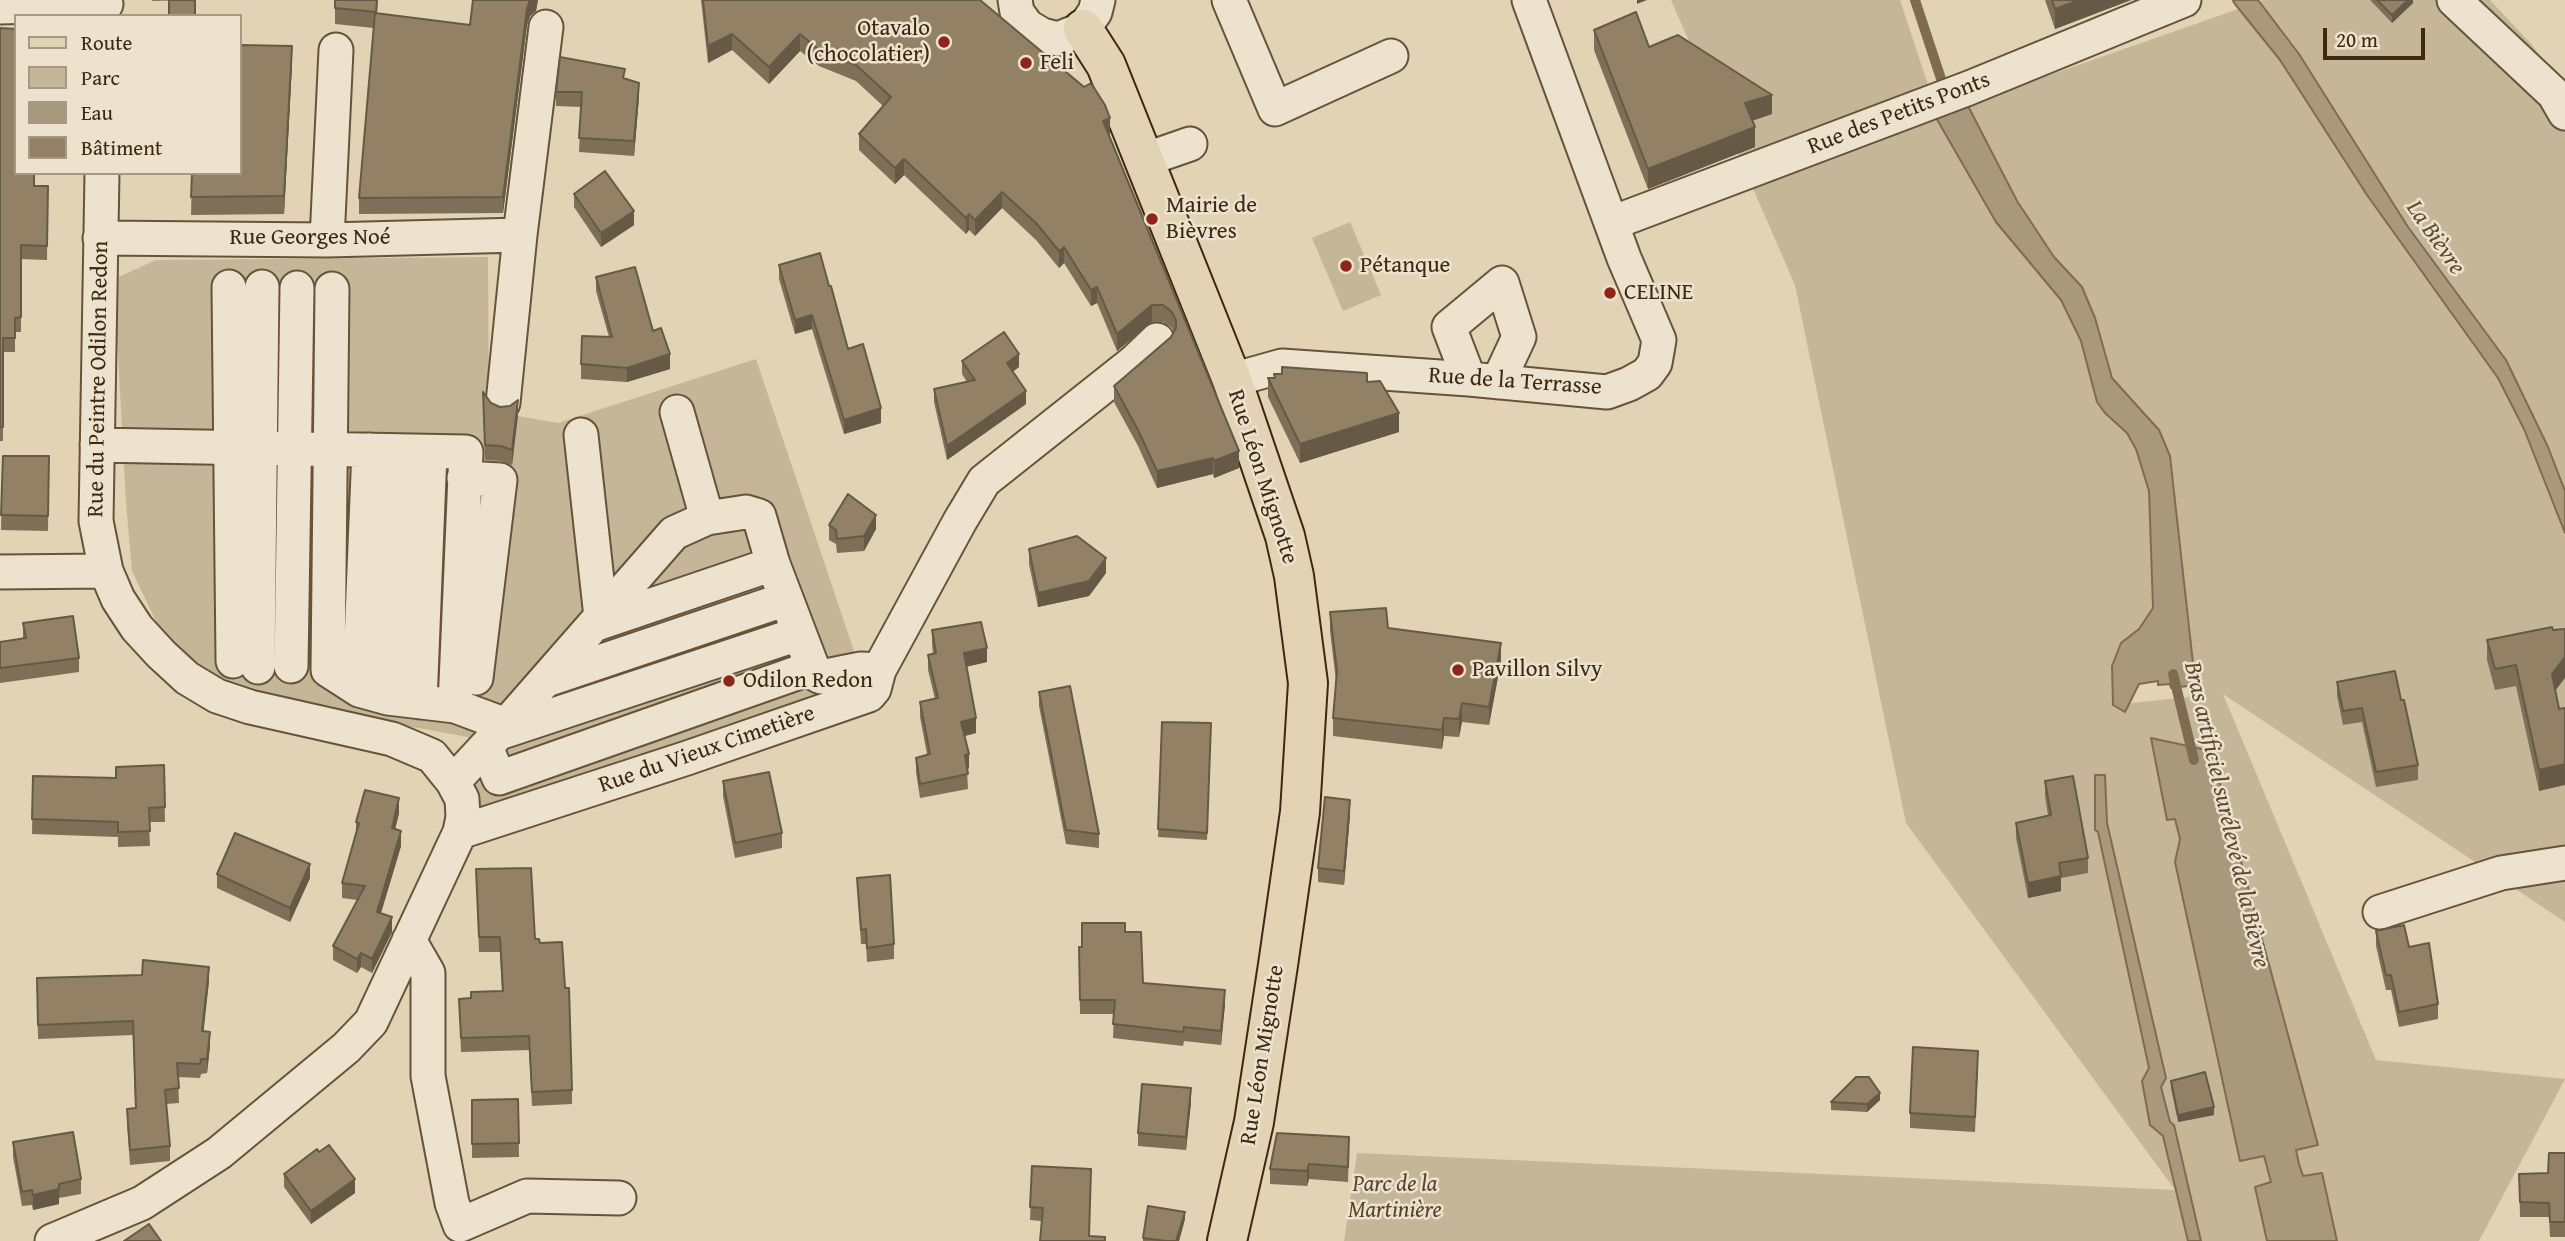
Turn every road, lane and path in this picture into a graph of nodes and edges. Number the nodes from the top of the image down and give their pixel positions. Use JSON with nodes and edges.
{"nodes":[{"id":1,"x":1015,"y":0,"type":"edge"},
{"id":2,"x":1229,"y":0,"type":"edge"},
{"id":3,"x":1529,"y":0,"type":"edge"},
{"id":4,"x":2184,"y":0,"type":"edge"},
{"id":5,"x":2454,"y":0,"type":"edge"},
{"id":6,"x":106,"y":6,"type":"edge"},
{"id":7,"x":0,"y":7,"type":"edge"},
{"id":8,"x":1090,"y":15,"type":"edge"},
{"id":9,"x":546,"y":27,"type":"dead end"},
{"id":10,"x":337,"y":50,"type":"dead end"},
{"id":11,"x":1391,"y":56,"type":"dead end"},
{"id":12,"x":2565,"y":113,"type":"edge"},
{"id":13,"x":1190,"y":144,"type":"dead end"},
{"id":14,"x":1144,"y":160,"type":"junction"},
{"id":15,"x":102,"y":175,"type":"edge"},
{"id":16,"x":1612,"y":223,"type":"junction"},
{"id":17,"x":520,"y":236,"type":"junction"},
{"id":18,"x":100,"y":238,"type":"junction"},
{"id":19,"x":327,"y":240,"type":"junction"},
{"id":20,"x":229,"y":287,"type":"dead end"},
{"id":21,"x":262,"y":287,"type":"dead end"},
{"id":22,"x":297,"y":288,"type":"dead end"},
{"id":23,"x":332,"y":289,"type":"dead end"},
{"id":24,"x":1157,"y":340,"type":"dead end"},
{"id":25,"x":1232,"y":380,"type":"junction"},
{"id":26,"x":503,"y":403,"type":"dead end"},
{"id":27,"x":677,"y":412,"type":"dead end"},
{"id":28,"x":582,"y":435,"type":"dead end"},
{"id":29,"x":97,"y":445,"type":"junction"},
{"id":30,"x":244,"y":448,"type":"junction"},
{"id":31,"x":293,"y":449,"type":"junction"},
{"id":32,"x":332,"y":450,"type":"junction"},
{"id":33,"x":399,"y":451,"type":"junction"},
{"id":34,"x":464,"y":478,"type":"junction"},
{"id":35,"x":707,"y":518,"type":"junction"},
{"id":36,"x":472,"y":534,"type":"junction"},
{"id":37,"x":773,"y":564,"type":"junction"},
{"id":38,"x":0,"y":572,"type":"edge"},
{"id":39,"x":106,"y":572,"type":"junction"},
{"id":40,"x":786,"y":599,"type":"junction"},
{"id":41,"x":598,"y":621,"type":"junction"},
{"id":42,"x":799,"y":634,"type":"junction"},
{"id":43,"x":245,"y":664,"type":"dead end"},
{"id":44,"x":292,"y":666,"type":"dead end"},
{"id":45,"x":811,"y":668,"type":"junction"},
{"id":46,"x":879,"y":670,"type":"junction"},
{"id":47,"x":546,"y":680,"type":"junction"},
{"id":48,"x":465,"y":691,"type":"junction"},
{"id":49,"x":389,"y":696,"type":"junction"},
{"id":50,"x":497,"y":735,"type":"junction"},
{"id":51,"x":453,"y":782,"type":"junction"},
{"id":52,"x":460,"y":832,"type":"junction"},
{"id":53,"x":2565,"y":863,"type":"edge"},
{"id":54,"x":2380,"y":912,"type":"dead end"},
{"id":55,"x":409,"y":940,"type":"junction"},
{"id":56,"x":619,"y":1198,"type":"dead end"},
{"id":57,"x":52,"y":1241,"type":"edge"},
{"id":58,"x":1227,"y":1241,"type":"edge"}],
"edges":[{"from":1,"to":8,"type":"street"},
{"from":2,"to":11,"type":"street"},
{"from":3,"to":16,"type":"street","name":"Rue de la Terrasse"},
{"from":4,"to":16,"type":"street","name":"Rue des Petits Ponts"},
{"from":5,"to":12,"type":"street"},
{"from":6,"to":7,"type":"street"},
{"from":8,"to":14,"type":"main road","name":"Rue Léon Mignotte"},
{"from":9,"to":17,"type":"street"},
{"from":10,"to":19,"type":"street"},
{"from":13,"to":14,"type":"street"},
{"from":14,"to":25,"type":"main road","name":"Rue Léon Mignotte"},
{"from":15,"to":18,"type":"street","name":"Rue du Peintre Odilon Redon"},
{"from":16,"to":25,"type":"street","name":"Rue de la Terrasse"},
{"from":17,"to":19,"type":"street","name":"Rue Georges Noé"},
{"from":17,"to":26,"type":"street"},
{"from":18,"to":19,"type":"street","name":"Rue Georges Noé"},
{"from":18,"to":29,"type":"street","name":"Rue du Peintre Odilon Redon"},
{"from":20,"to":30,"type":"street"},
{"from":21,"to":30,"type":"street"},
{"from":22,"to":31,"type":"street"},
{"from":23,"to":32,"type":"street"},
{"from":24,"to":46,"type":"street","name":"Rue du Vieux Cimetière"},
{"from":25,"to":58,"type":"main road","name":"Rue Léon Mignotte"},
{"from":27,"to":35,"type":"street"},
{"from":28,"to":41,"type":"street"},
{"from":29,"to":30,"type":"street"},
{"from":29,"to":39,"type":"street","name":"Rue du Peintre Odilon Redon"},
{"from":30,"to":31,"type":"street"},
{"from":30,"to":43,"type":"street"},
{"from":31,"to":32,"type":"street"},
{"from":31,"to":44,"type":"street"},
{"from":32,"to":33,"type":"street"},
{"from":32,"to":49,"type":"street"},
{"from":33,"to":34,"type":"street"},
{"from":33,"to":49,"type":"street"},
{"from":33,"to":49,"type":"street"},
{"from":34,"to":36,"type":"street"},
{"from":34,"to":36,"type":"street"},
{"from":35,"to":37,"type":"street"},
{"from":35,"to":41,"type":"street"},
{"from":36,"to":48,"type":"street"},
{"from":37,"to":40,"type":"street"},
{"from":37,"to":41,"type":"street"},
{"from":38,"to":39,"type":"street"},
{"from":39,"to":51,"type":"street","name":"Rue du Peintre Odilon Redon"},
{"from":40,"to":42,"type":"street"},
{"from":40,"to":47,"type":"street"},
{"from":41,"to":47,"type":"street"},
{"from":42,"to":45,"type":"street"},
{"from":42,"to":50,"type":"street"},
{"from":45,"to":46,"type":"street"},
{"from":45,"to":50,"type":"street"},
{"from":46,"to":52,"type":"street","name":"Rue du Vieux Cimetière"},
{"from":47,"to":50,"type":"street"},
{"from":48,"to":49,"type":"street"},
{"from":48,"to":50,"type":"street"},
{"from":50,"to":51,"type":"street"},
{"from":51,"to":52,"type":"street","name":"Rue du Peintre Odilon Redon"},
{"from":52,"to":55,"type":"street","name":"Rue du Peintre Odilon Redon"},
{"from":53,"to":54,"type":"street"},
{"from":55,"to":56,"type":"street"},
{"from":55,"to":57,"type":"street","name":"Rue du Peintre Odilon Redon"}]}
